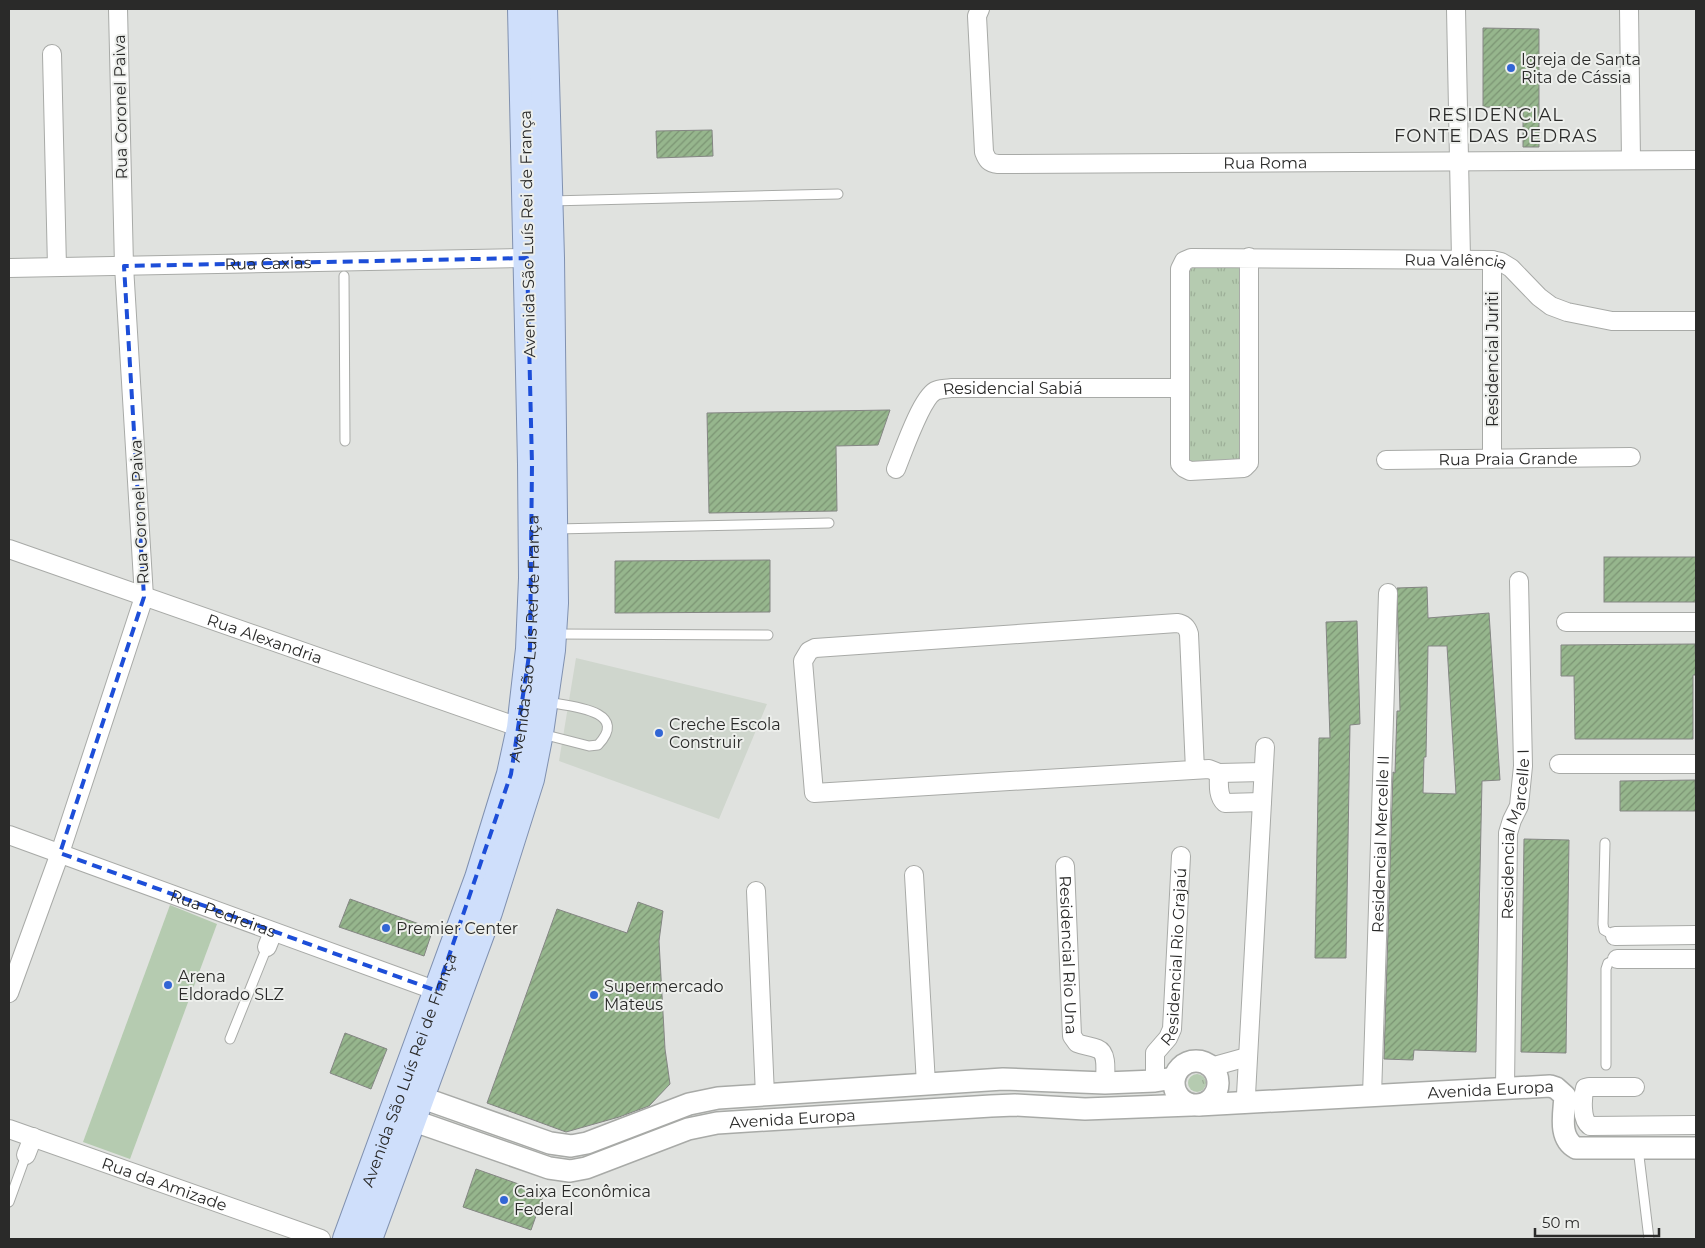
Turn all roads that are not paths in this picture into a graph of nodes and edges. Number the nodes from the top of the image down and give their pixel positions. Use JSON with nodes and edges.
{"nodes":[{"id":1,"x":118,"y":9,"type":"edge"},
{"id":2,"x":522,"y":9,"type":"edge"},
{"id":3,"x":543,"y":9,"type":"edge"},
{"id":4,"x":979,"y":9,"type":"edge"},
{"id":5,"x":1456,"y":9,"type":"edge"},
{"id":6,"x":1629,"y":9,"type":"edge"},
{"id":7,"x":52,"y":54,"type":"dead end"},
{"id":8,"x":1631,"y":160,"type":"junction"},
{"id":9,"x":1696,"y":160,"type":"edge"},
{"id":10,"x":1459,"y":162,"type":"junction"},
{"id":11,"x":838,"y":194,"type":"dead end"},
{"id":12,"x":547,"y":201,"type":"junction"},
{"id":13,"x":1249,"y":257,"type":"junction"},
{"id":14,"x":527,"y":258,"type":"junction"},
{"id":15,"x":1461,"y":259,"type":"junction"},
{"id":16,"x":1492,"y":260,"type":"junction"},
{"id":17,"x":124,"y":266,"type":"junction"},
{"id":18,"x":57,"y":267,"type":"junction"},
{"id":19,"x":9,"y":268,"type":"edge"},
{"id":20,"x":344,"y":269,"type":"junction"},
{"id":21,"x":1696,"y":321,"type":"edge"},
{"id":22,"x":1179,"y":388,"type":"junction"},
{"id":23,"x":345,"y":441,"type":"dead end"},
{"id":24,"x":1631,"y":457,"type":"dead end"},
{"id":25,"x":1492,"y":459,"type":"junction"},
{"id":26,"x":1386,"y":460,"type":"dead end"},
{"id":27,"x":896,"y":469,"type":"dead end"},
{"id":28,"x":829,"y":523,"type":"dead end"},
{"id":29,"x":553,"y":530,"type":"junction"},
{"id":30,"x":9,"y":549,"type":"edge"},
{"id":31,"x":1519,"y":581,"type":"dead end"},
{"id":32,"x":1388,"y":592,"type":"dead end"},
{"id":33,"x":144,"y":597,"type":"junction"},
{"id":34,"x":1566,"y":622,"type":"dead end"},
{"id":35,"x":1696,"y":622,"type":"edge"},
{"id":36,"x":552,"y":634,"type":"junction"},
{"id":37,"x":768,"y":635,"type":"dead end"},
{"id":38,"x":544,"y":701,"type":"junction"},
{"id":39,"x":530,"y":731,"type":"junction"},
{"id":40,"x":1265,"y":747,"type":"dead end"},
{"id":41,"x":1559,"y":764,"type":"dead end"},
{"id":42,"x":1696,"y":764,"type":"edge"},
{"id":43,"x":1195,"y":770,"type":"junction"},
{"id":44,"x":1263,"y":772,"type":"junction"},
{"id":45,"x":1219,"y":773,"type":"junction"},
{"id":46,"x":1262,"y":802,"type":"junction"},
{"id":47,"x":9,"y":835,"type":"edge"},
{"id":48,"x":1605,"y":843,"type":"dead end"},
{"id":49,"x":60,"y":853,"type":"junction"},
{"id":50,"x":1181,"y":856,"type":"dead end"},
{"id":51,"x":1065,"y":866,"type":"dead end"},
{"id":52,"x":914,"y":875,"type":"dead end"},
{"id":53,"x":756,"y":891,"type":"dead end"},
{"id":54,"x":1696,"y":935,"type":"edge"},
{"id":55,"x":1615,"y":936,"type":"joint"},
{"id":56,"x":270,"y":939,"type":"junction"},
{"id":57,"x":1617,"y":959,"type":"joint"},
{"id":58,"x":1696,"y":959,"type":"edge"},
{"id":59,"x":437,"y":991,"type":"junction"},
{"id":60,"x":9,"y":993,"type":"edge"},
{"id":61,"x":230,"y":1039,"type":"dead end"},
{"id":62,"x":1247,"y":1057,"type":"junction"},
{"id":63,"x":1606,"y":1066,"type":"dead end"},
{"id":64,"x":1214,"y":1076,"type":"junction"},
{"id":65,"x":1164,"y":1080,"type":"junction"},
{"id":66,"x":1105,"y":1083,"type":"junction"},
{"id":67,"x":926,"y":1084,"type":"junction"},
{"id":68,"x":1635,"y":1087,"type":"dead end"},
{"id":69,"x":1505,"y":1088,"type":"junction"},
{"id":70,"x":765,"y":1095,"type":"junction"},
{"id":71,"x":1372,"y":1096,"type":"junction"},
{"id":72,"x":409,"y":1098,"type":"junction"},
{"id":73,"x":1244,"y":1099,"type":"junction"},
{"id":74,"x":1195,"y":1105,"type":"junction"},
{"id":75,"x":1696,"y":1125,"type":"edge"},
{"id":76,"x":410,"y":1126,"type":"junction"},
{"id":77,"x":9,"y":1129,"type":"edge"},
{"id":78,"x":616,"y":1132,"type":"junction"},
{"id":79,"x":33,"y":1137,"type":"junction"},
{"id":80,"x":1638,"y":1148,"type":"junction"},
{"id":81,"x":1696,"y":1148,"type":"edge"},
{"id":82,"x":625,"y":1153,"type":"junction"},
{"id":83,"x":26,"y":1155,"type":"joint"},
{"id":84,"x":9,"y":1202,"type":"edge"},
{"id":85,"x":321,"y":1239,"type":"edge"},
{"id":86,"x":347,"y":1239,"type":"edge"},
{"id":87,"x":368,"y":1239,"type":"edge"},
{"id":88,"x":1649,"y":1239,"type":"edge"}],
"edges":[{"from":1,"to":17,"type":"street","name":"Rua Coronel Paiva"},
{"from":2,"to":14,"type":"main road","name":"Avenida São Luís Rei de França"},
{"from":3,"to":12,"type":"main road","name":"Avenida São Luís Rei de França"},
{"from":4,"to":10,"type":"street","name":"Rua Roma"},
{"from":5,"to":10,"type":"street"},
{"from":6,"to":8,"type":"street"},
{"from":7,"to":18,"type":"street"},
{"from":8,"to":9,"type":"street","name":"Rua Roma"},
{"from":8,"to":10,"type":"street","name":"Rua Roma"},
{"from":10,"to":15,"type":"street"},
{"from":11,"to":12,"type":"lane"},
{"from":12,"to":29,"type":"main road","name":"Avenida São Luís Rei de França"},
{"from":13,"to":15,"type":"street","name":"Rua Valência"},
{"from":13,"to":22,"type":"street","name":"Rua Valência"},
{"from":13,"to":22,"type":"street"},
{"from":14,"to":20,"type":"street","name":"Rua Caxias"},
{"from":14,"to":39,"type":"main road","name":"Avenida São Luís Rei de França"},
{"from":15,"to":16,"type":"street","name":"Rua Valência"},
{"from":16,"to":21,"type":"street","name":"Rua Valência"},
{"from":16,"to":25,"type":"street","name":"Residencial Juriti"},
{"from":17,"to":18,"type":"street","name":"Rua Caxias"},
{"from":17,"to":20,"type":"street","name":"Rua Caxias"},
{"from":17,"to":33,"type":"street","name":"Rua Coronel Paiva"},
{"from":18,"to":19,"type":"street","name":"Rua Caxias"},
{"from":20,"to":23,"type":"lane"},
{"from":22,"to":27,"type":"street","name":"Residencial Sabiá"},
{"from":24,"to":25,"type":"street","name":"Rua Praia Grande"},
{"from":25,"to":26,"type":"street","name":"Rua Praia Grande"},
{"from":28,"to":29,"type":"lane"},
{"from":29,"to":36,"type":"main road","name":"Avenida São Luís Rei de França"},
{"from":30,"to":33,"type":"street","name":"Rua Alexandria"},
{"from":31,"to":69,"type":"street","name":"Residencial Marcelle I"},
{"from":32,"to":71,"type":"street","name":"Residencial Mercelle II"},
{"from":33,"to":39,"type":"street","name":"Rua Alexandria"},
{"from":33,"to":49,"type":"street","name":"Rua Coronel Paiva"},
{"from":34,"to":35,"type":"street"},
{"from":36,"to":37,"type":"lane"},
{"from":36,"to":38,"type":"main road","name":"Avenida São Luís Rei de França"},
{"from":38,"to":39,"type":"main road","name":"Avenida São Luís Rei de França"},
{"from":38,"to":39,"type":"lane"},
{"from":39,"to":59,"type":"main road","name":"Avenida São Luís Rei de França"},
{"from":39,"to":72,"type":"main road","name":"Avenida São Luís Rei de França"},
{"from":40,"to":44,"type":"street"},
{"from":41,"to":42,"type":"street"},
{"from":43,"to":43,"type":"street"},
{"from":43,"to":45,"type":"street"},
{"from":44,"to":45,"type":"street"},
{"from":44,"to":46,"type":"street"},
{"from":45,"to":46,"type":"street"},
{"from":46,"to":62,"type":"street"},
{"from":47,"to":49,"type":"street","name":"Rua Pedreiras"},
{"from":48,"to":55,"type":"lane"},
{"from":49,"to":56,"type":"street","name":"Rua Pedreiras"},
{"from":49,"to":60,"type":"street","name":"Rua Coronel Paiva"},
{"from":50,"to":65,"type":"street","name":"Residencial Rio Grajaú"},
{"from":51,"to":66,"type":"street","name":"Residencial Rio Una"},
{"from":52,"to":67,"type":"street"},
{"from":53,"to":70,"type":"street"},
{"from":54,"to":55,"type":"street"},
{"from":56,"to":59,"type":"street","name":"Rua Pedreiras"},
{"from":56,"to":61,"type":"lane"},
{"from":57,"to":58,"type":"street"},
{"from":57,"to":63,"type":"lane"},
{"from":59,"to":72,"type":"main road","name":"Avenida São Luís Rei de França"},
{"from":62,"to":64,"type":"street"},
{"from":62,"to":73,"type":"street"},
{"from":64,"to":65,"type":"street","name":"Avenida Europa"},
{"from":64,"to":73,"type":"street","name":"Avenida Europa"},
{"from":64,"to":74,"type":"street"},
{"from":65,"to":66,"type":"street","name":"Avenida Europa"},
{"from":65,"to":74,"type":"street"},
{"from":66,"to":67,"type":"street","name":"Avenida Europa"},
{"from":67,"to":70,"type":"street","name":"Avenida Europa"},
{"from":68,"to":75,"type":"street"},
{"from":69,"to":71,"type":"street","name":"Avenida Europa"},
{"from":69,"to":80,"type":"street","name":"Avenida Europa"},
{"from":70,"to":78,"type":"street","name":"Avenida Europa"},
{"from":71,"to":73,"type":"street","name":"Avenida Europa"},
{"from":72,"to":76,"type":"main road","name":"Avenida São Luís Rei de França"},
{"from":72,"to":78,"type":"street","name":"Avenida Europa"},
{"from":72,"to":86,"type":"main road","name":"Avenida São Luís Rei de França"},
{"from":73,"to":74,"type":"street","name":"Avenida Europa"},
{"from":74,"to":82,"type":"street","name":"Avenida Europa"},
{"from":76,"to":82,"type":"street","name":"Avenida Europa"},
{"from":76,"to":87,"type":"main road","name":"Avenida São Luís Rei de França"},
{"from":77,"to":79,"type":"street","name":"Rua da Amizade"},
{"from":78,"to":82,"type":"street"},
{"from":79,"to":83,"type":"street"},
{"from":79,"to":85,"type":"street","name":"Rua da Amizade"},
{"from":80,"to":81,"type":"street","name":"Avenida Europa"},
{"from":80,"to":88,"type":"lane"},
{"from":83,"to":84,"type":"lane"}]}
